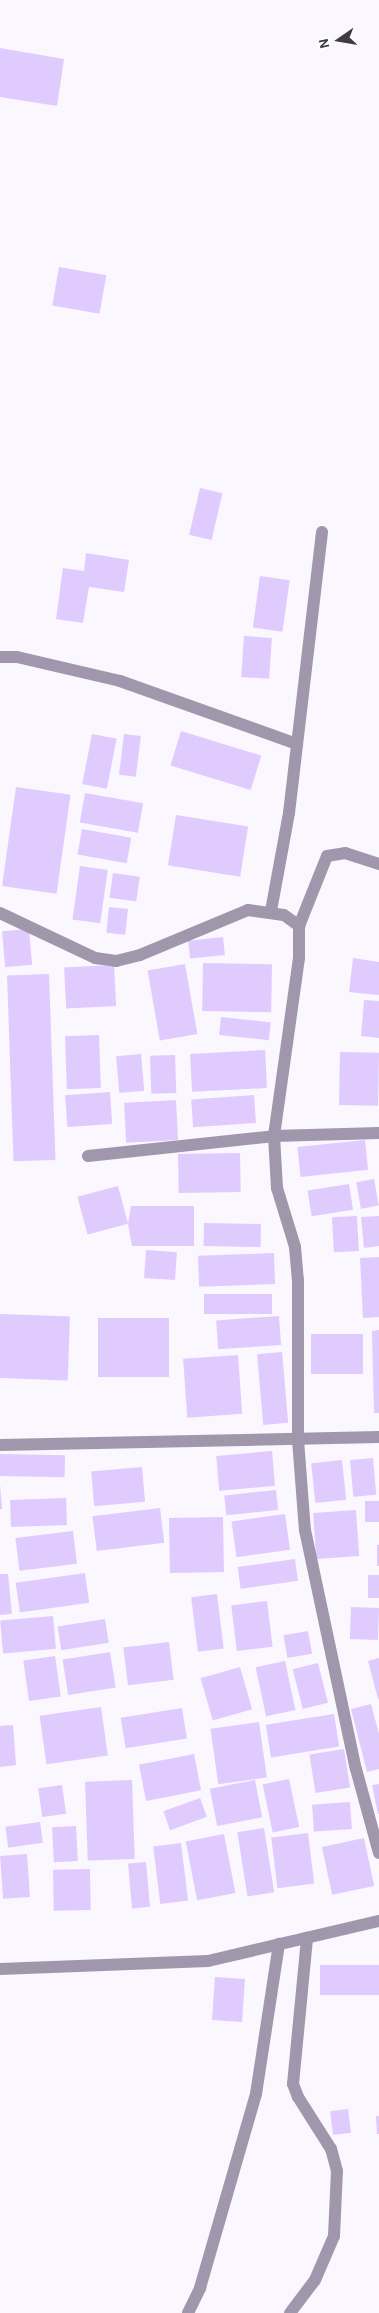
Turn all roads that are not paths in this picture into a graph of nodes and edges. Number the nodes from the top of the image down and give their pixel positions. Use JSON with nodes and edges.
{"nodes":[{"id":1,"x":322,"y":532,"type":"dead end"},
{"id":2,"x":0,"y":657,"type":"edge"},
{"id":3,"x":297,"y":744,"type":"junction"},
{"id":4,"x":379,"y":864,"type":"edge"},
{"id":5,"x":271,"y":911,"type":"junction"},
{"id":6,"x":0,"y":913,"type":"edge"},
{"id":7,"x":299,"y":926,"type":"junction"},
{"id":8,"x":379,"y":1133,"type":"edge"},
{"id":9,"x":274,"y":1136,"type":"junction"},
{"id":10,"x":88,"y":1156,"type":"dead end"},
{"id":11,"x":379,"y":1437,"type":"edge"},
{"id":12,"x":298,"y":1440,"type":"junction"},
{"id":13,"x":0,"y":1444,"type":"edge"},
{"id":14,"x":379,"y":1853,"type":"edge"},
{"id":15,"x":379,"y":1920,"type":"edge"},
{"id":16,"x":307,"y":1938,"type":"junction"},
{"id":17,"x":279,"y":1944,"type":"junction"},
{"id":18,"x":0,"y":1969,"type":"edge"},
{"id":19,"x":188,"y":2313,"type":"edge"},
{"id":20,"x":290,"y":2313,"type":"edge"}],
"edges":[{"from":1,"to":3,"type":"street"},
{"from":2,"to":3,"type":"street"},
{"from":3,"to":5,"type":"street"},
{"from":4,"to":7,"type":"street"},
{"from":5,"to":6,"type":"street"},
{"from":5,"to":7,"type":"street"},
{"from":7,"to":9,"type":"street"},
{"from":8,"to":9,"type":"street"},
{"from":9,"to":10,"type":"street"},
{"from":9,"to":12,"type":"street"},
{"from":11,"to":12,"type":"street"},
{"from":12,"to":13,"type":"street"},
{"from":12,"to":14,"type":"street"},
{"from":15,"to":16,"type":"street"},
{"from":16,"to":17,"type":"street"},
{"from":16,"to":20,"type":"street"},
{"from":17,"to":18,"type":"street"},
{"from":17,"to":19,"type":"street"}]}
